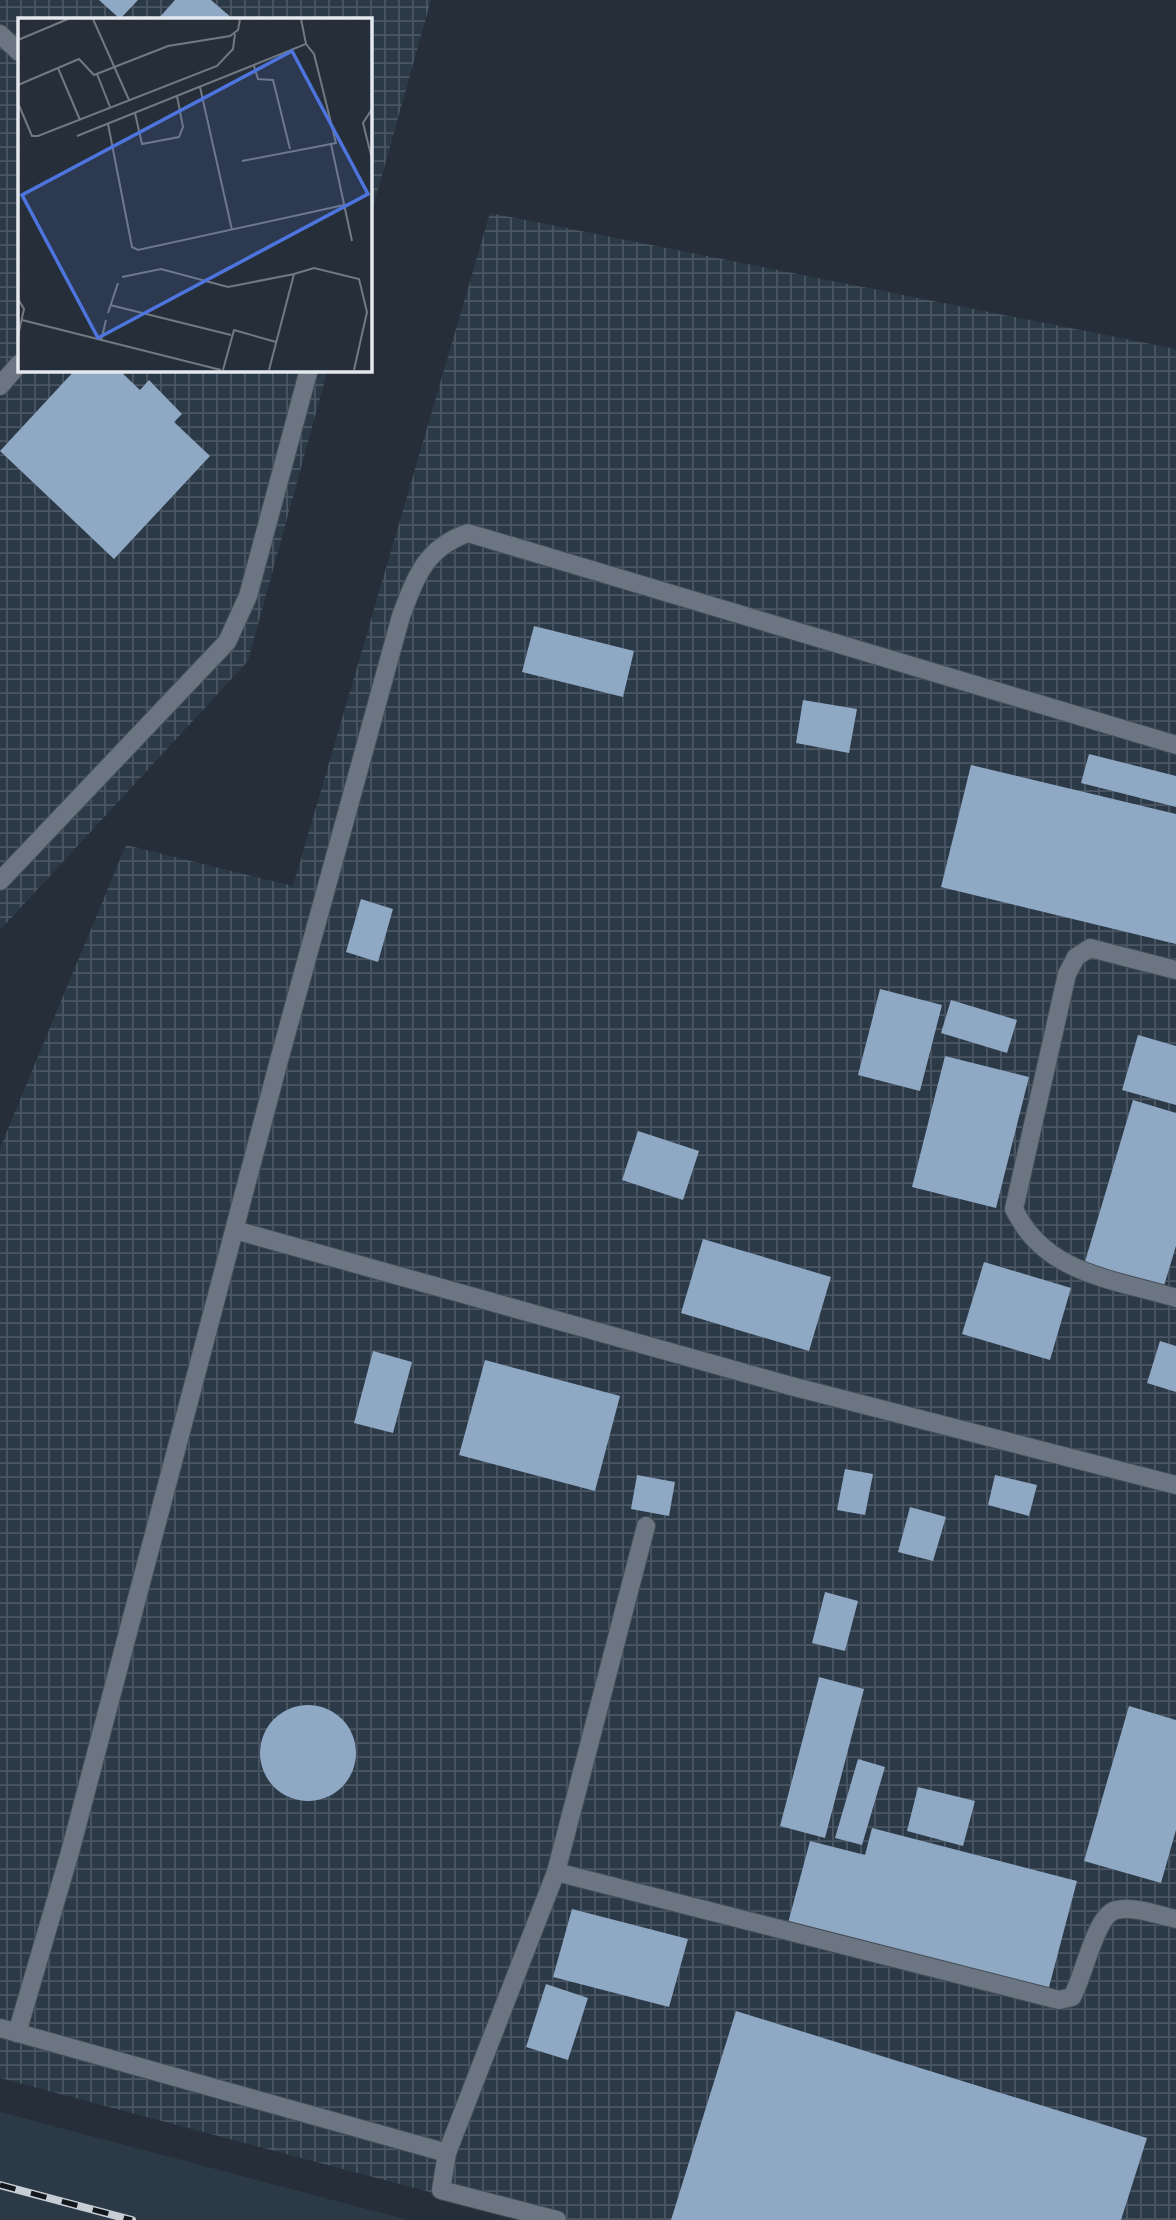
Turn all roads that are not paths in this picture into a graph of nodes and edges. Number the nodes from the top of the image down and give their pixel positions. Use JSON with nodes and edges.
{"nodes":[{"id":1,"x":0,"y":34,"type":"edge"},
{"id":2,"x":18,"y":51,"type":"edge"},
{"id":3,"x":18,"y":366,"type":"edge"},
{"id":4,"x":308,"y":371,"type":"edge"},
{"id":5,"x":0,"y":386,"type":"edge"},
{"id":6,"x":1176,"y":745,"type":"edge"},
{"id":7,"x":0,"y":881,"type":"edge"},
{"id":8,"x":1176,"y":970,"type":"edge"},
{"id":9,"x":235,"y":1230,"type":"junction"},
{"id":10,"x":1176,"y":1298,"type":"edge"},
{"id":11,"x":1176,"y":1485,"type":"edge"},
{"id":12,"x":646,"y":1526,"type":"dead end"},
{"id":13,"x":556,"y":1872,"type":"junction"},
{"id":14,"x":1176,"y":1919,"type":"edge"},
{"id":15,"x":8,"y":2031,"type":"edge"},
{"id":16,"x":447,"y":2153,"type":"junction"},
{"id":17,"x":557,"y":2220,"type":"edge"}],
"edges":[{"from":1,"to":2,"type":"lane"},
{"from":3,"to":5,"type":"lane"},
{"from":4,"to":7,"type":"lane"},
{"from":6,"to":9,"type":"lane"},
{"from":8,"to":10,"type":"lane"},
{"from":9,"to":11,"type":"lane"},
{"from":9,"to":15,"type":"lane"},
{"from":12,"to":13,"type":"lane"},
{"from":13,"to":14,"type":"lane"},
{"from":13,"to":16,"type":"lane"},
{"from":15,"to":16,"type":"lane"},
{"from":16,"to":17,"type":"lane"}]}
